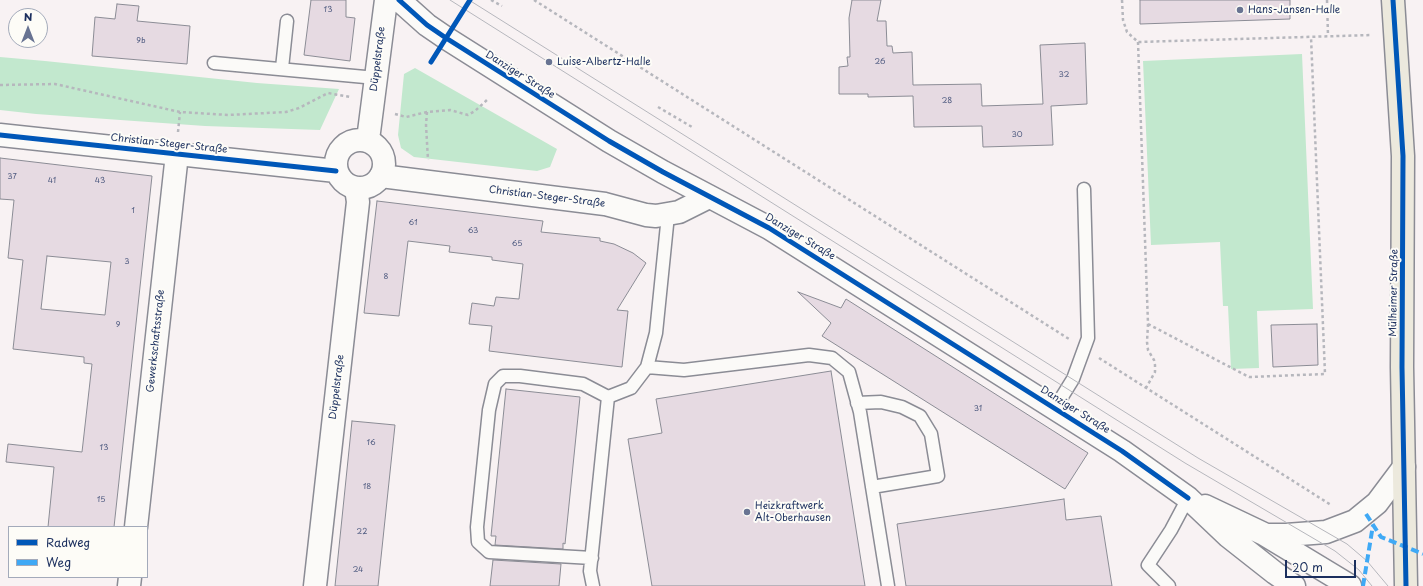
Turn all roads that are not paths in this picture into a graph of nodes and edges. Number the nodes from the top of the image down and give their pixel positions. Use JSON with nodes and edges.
{"nodes":[{"id":1,"x":386,"y":0,"type":"edge"},
{"id":2,"x":399,"y":0,"type":"edge"},
{"id":3,"x":1393,"y":0,"type":"edge"},
{"id":4,"x":287,"y":21,"type":"dead end"},
{"id":5,"x":214,"y":62,"type":"dead end"},
{"id":6,"x":282,"y":68,"type":"junction"},
{"id":7,"x":376,"y":78,"type":"junction"},
{"id":8,"x":0,"y":135,"type":"edge"},
{"id":9,"x":366,"y":140,"type":"junction"},
{"id":10,"x":177,"y":154,"type":"junction"},
{"id":11,"x":336,"y":171,"type":"junction"},
{"id":12,"x":381,"y":176,"type":"junction"},
{"id":13,"x":356,"y":188,"type":"junction"},
{"id":14,"x":1084,"y":189,"type":"dead end"},
{"id":15,"x":709,"y":197,"type":"junction"},
{"id":16,"x":668,"y":215,"type":"junction"},
{"id":17,"x":647,"y":367,"type":"junction"},
{"id":18,"x":608,"y":397,"type":"junction"},
{"id":19,"x":857,"y":403,"type":"junction"},
{"id":20,"x":1055,"y":408,"type":"junction"},
{"id":21,"x":1404,"y":467,"type":"junction"},
{"id":22,"x":872,"y":487,"type":"junction"},
{"id":23,"x":1188,"y":498,"type":"junction"},
{"id":24,"x":136,"y":526,"type":"edge"},
{"id":25,"x":1264,"y":534,"type":"junction"},
{"id":26,"x":592,"y":558,"type":"junction"},
{"id":27,"x":315,"y":586,"type":"edge"},
{"id":28,"x":593,"y":586,"type":"edge"},
{"id":29,"x":888,"y":586,"type":"edge"},
{"id":30,"x":1169,"y":586,"type":"edge"},
{"id":31,"x":1294,"y":586,"type":"edge"},
{"id":32,"x":1350,"y":586,"type":"edge"},
{"id":33,"x":1406,"y":586,"type":"edge"}],
"edges":[{"from":1,"to":7,"type":"main road","name":"Düppelstraße"},
{"from":2,"to":15,"type":"main road","name":"Danziger Straße"},
{"from":3,"to":21,"type":"main road","name":"Mülheimer Straße"},
{"from":4,"to":6,"type":"lane"},
{"from":5,"to":6,"type":"lane"},
{"from":6,"to":7,"type":"lane"},
{"from":7,"to":9,"type":"main road","name":"Düppelstraße"},
{"from":8,"to":10,"type":"main road","name":"Christian-Steger-Straße"},
{"from":9,"to":11,"type":"main road"},
{"from":9,"to":12,"type":"main road"},
{"from":10,"to":11,"type":"main road","name":"Christian-Steger-Straße"},
{"from":10,"to":24,"type":"main road","name":"Gewerkschaftsstraße"},
{"from":11,"to":13,"type":"main road"},
{"from":12,"to":13,"type":"main road"},
{"from":12,"to":16,"type":"main road","name":"Christian-Steger-Straße"},
{"from":13,"to":27,"type":"main road","name":"Düppelstraße"},
{"from":14,"to":20,"type":"lane"},
{"from":15,"to":16,"type":"main road","name":"Christian-Steger-Straße"},
{"from":15,"to":20,"type":"main road","name":"Danziger Straße"},
{"from":16,"to":17,"type":"lane"},
{"from":17,"to":18,"type":"lane"},
{"from":17,"to":19,"type":"lane"},
{"from":18,"to":26,"type":"lane"},
{"from":18,"to":26,"type":"lane"},
{"from":19,"to":22,"type":"lane"},
{"from":19,"to":22,"type":"lane"},
{"from":20,"to":23,"type":"main road","name":"Danziger Straße"},
{"from":21,"to":25,"type":"main road"},
{"from":21,"to":33,"type":"main road","name":"Mülheimer Straße"},
{"from":22,"to":29,"type":"lane"},
{"from":23,"to":25,"type":"main road","name":"Danziger Straße"},
{"from":23,"to":30,"type":"lane"},
{"from":23,"to":31,"type":"main road","name":"Danziger Straße"},
{"from":25,"to":32,"type":"main road","name":"Danziger Straße"},
{"from":26,"to":28,"type":"lane"}]}
